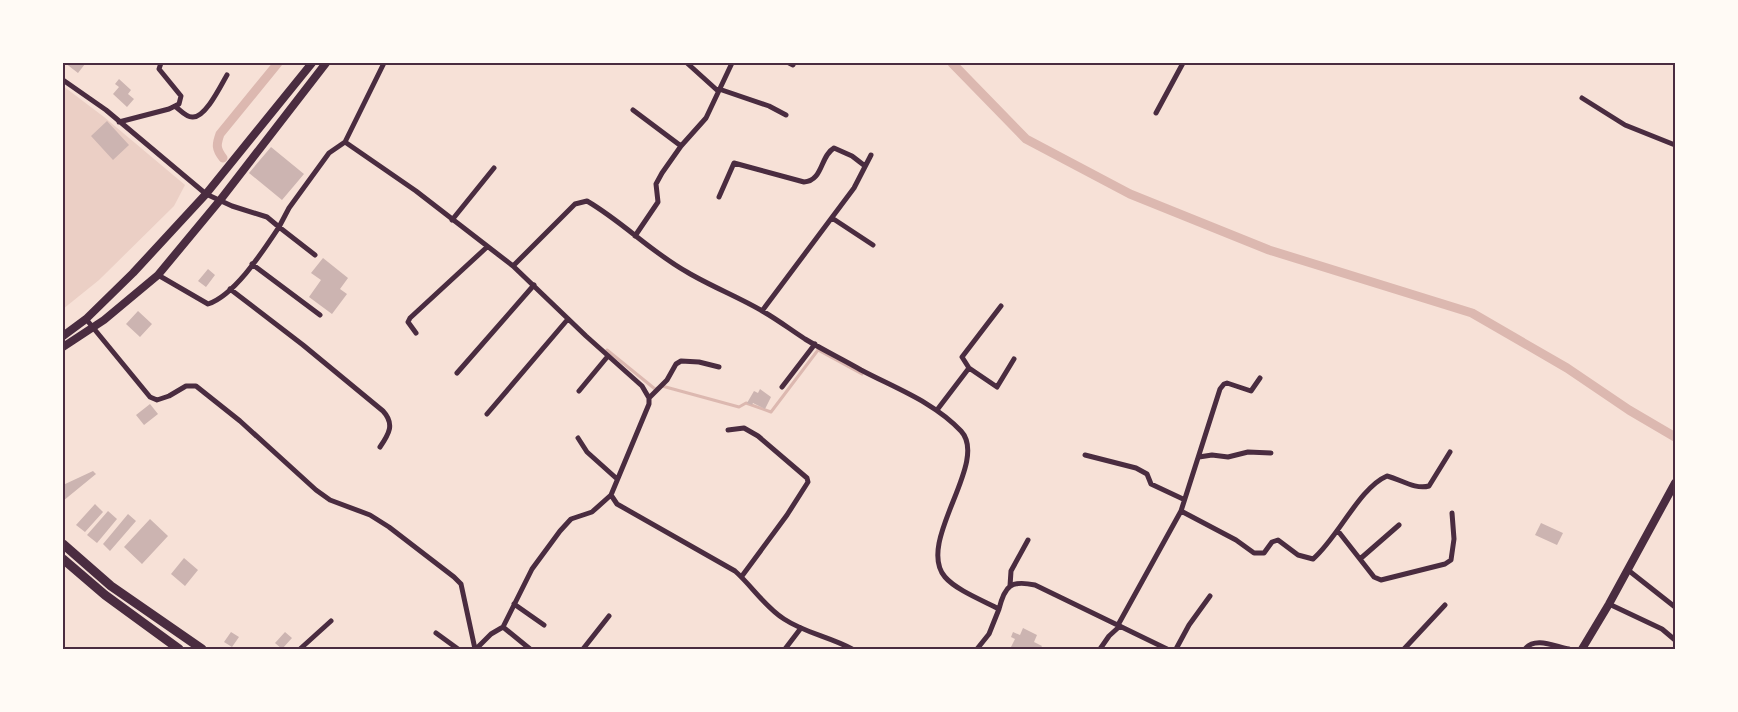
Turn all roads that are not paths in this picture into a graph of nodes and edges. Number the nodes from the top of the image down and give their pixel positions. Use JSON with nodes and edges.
{"nodes":[{"id":1,"x":161,"y":63,"type":"edge"},
{"id":2,"x":312,"y":63,"type":"edge"},
{"id":3,"x":326,"y":63,"type":"edge"},
{"id":4,"x":384,"y":63,"type":"edge"},
{"id":5,"x":687,"y":63,"type":"edge"},
{"id":6,"x":732,"y":63,"type":"edge"},
{"id":7,"x":1184,"y":63,"type":"edge"},
{"id":8,"x":227,"y":75,"type":"dead end"},
{"id":9,"x":63,"y":80,"type":"edge"},
{"id":10,"x":718,"y":90,"type":"junction"},
{"id":11,"x":1582,"y":98,"type":"dead end"},
{"id":12,"x":176,"y":106,"type":"junction"},
{"id":13,"x":633,"y":110,"type":"dead end"},
{"id":14,"x":1156,"y":113,"type":"dead end"},
{"id":15,"x":786,"y":116,"type":"dead end"},
{"id":16,"x":119,"y":122,"type":"junction"},
{"id":17,"x":344,"y":143,"type":"junction"},
{"id":18,"x":681,"y":146,"type":"junction"},
{"id":19,"x":1675,"y":146,"type":"edge"},
{"id":20,"x":871,"y":155,"type":"dead end"},
{"id":21,"x":866,"y":166,"type":"junction"},
{"id":22,"x":494,"y":168,"type":"dead end"},
{"id":23,"x":206,"y":194,"type":"junction"},
{"id":24,"x":719,"y":197,"type":"dead end"},
{"id":25,"x":221,"y":200,"type":"junction"},
{"id":26,"x":832,"y":218,"type":"junction"},
{"id":27,"x":452,"y":220,"type":"junction"},
{"id":28,"x":279,"y":227,"type":"junction"},
{"id":29,"x":635,"y":236,"type":"junction"},
{"id":30,"x":873,"y":244,"type":"dead end"},
{"id":31,"x":487,"y":247,"type":"junction"},
{"id":32,"x":315,"y":255,"type":"dead end"},
{"id":33,"x":252,"y":264,"type":"junction"},
{"id":34,"x":513,"y":266,"type":"junction"},
{"id":35,"x":158,"y":275,"type":"junction"},
{"id":36,"x":534,"y":285,"type":"junction"},
{"id":37,"x":230,"y":289,"type":"junction"},
{"id":38,"x":1001,"y":306,"type":"dead end"},
{"id":39,"x":762,"y":311,"type":"junction"},
{"id":40,"x":321,"y":315,"type":"dead end"},
{"id":41,"x":86,"y":319,"type":"junction"},
{"id":42,"x":568,"y":319,"type":"junction"},
{"id":43,"x":93,"y":327,"type":"junction"},
{"id":44,"x":416,"y":333,"type":"dead end"},
{"id":45,"x":63,"y":336,"type":"edge"},
{"id":46,"x":815,"y":344,"type":"junction"},
{"id":47,"x":63,"y":348,"type":"edge"},
{"id":48,"x":608,"y":356,"type":"junction"},
{"id":49,"x":1014,"y":359,"type":"dead end"},
{"id":50,"x":719,"y":367,"type":"dead end"},
{"id":51,"x":969,"y":368,"type":"junction"},
{"id":52,"x":457,"y":373,"type":"dead end"},
{"id":53,"x":1260,"y":378,"type":"dead end"},
{"id":54,"x":782,"y":387,"type":"dead end"},
{"id":55,"x":579,"y":391,"type":"dead end"},
{"id":56,"x":649,"y":398,"type":"junction"},
{"id":57,"x":937,"y":410,"type":"junction"},
{"id":58,"x":487,"y":414,"type":"dead end"},
{"id":59,"x":728,"y":430,"type":"dead end"},
{"id":60,"x":578,"y":438,"type":"dead end"},
{"id":61,"x":380,"y":447,"type":"dead end"},
{"id":62,"x":1450,"y":452,"type":"dead end"},
{"id":63,"x":1271,"y":453,"type":"dead end"},
{"id":64,"x":1085,"y":455,"type":"dead end"},
{"id":65,"x":1199,"y":457,"type":"junction"},
{"id":66,"x":616,"y":478,"type":"junction"},
{"id":67,"x":1675,"y":483,"type":"edge"},
{"id":68,"x":611,"y":495,"type":"junction"},
{"id":69,"x":1184,"y":499,"type":"junction"},
{"id":70,"x":1181,"y":511,"type":"junction"},
{"id":71,"x":1452,"y":513,"type":"dead end"},
{"id":72,"x":1399,"y":525,"type":"dead end"},
{"id":73,"x":1338,"y":531,"type":"junction"},
{"id":74,"x":1028,"y":540,"type":"dead end"},
{"id":75,"x":63,"y":544,"type":"edge"},
{"id":76,"x":63,"y":558,"type":"edge"},
{"id":77,"x":1360,"y":559,"type":"junction"},
{"id":78,"x":1628,"y":570,"type":"junction"},
{"id":79,"x":742,"y":576,"type":"junction"},
{"id":80,"x":1010,"y":586,"type":"junction"},
{"id":81,"x":1210,"y":596,"type":"dead end"},
{"id":82,"x":514,"y":604,"type":"junction"},
{"id":83,"x":1609,"y":604,"type":"junction"},
{"id":84,"x":1445,"y":605,"type":"dead end"},
{"id":85,"x":1675,"y":607,"type":"edge"},
{"id":86,"x":999,"y":609,"type":"junction"},
{"id":87,"x":609,"y":616,"type":"dead end"},
{"id":88,"x":331,"y":621,"type":"dead end"},
{"id":89,"x":544,"y":625,"type":"dead end"},
{"id":90,"x":1119,"y":626,"type":"junction"},
{"id":91,"x":503,"y":627,"type":"junction"},
{"id":92,"x":801,"y":628,"type":"junction"},
{"id":93,"x":436,"y":633,"type":"dead end"},
{"id":94,"x":1675,"y":640,"type":"edge"},
{"id":95,"x":179,"y":649,"type":"edge"},
{"id":96,"x":202,"y":649,"type":"edge"},
{"id":97,"x":300,"y":649,"type":"edge"},
{"id":98,"x":458,"y":649,"type":"edge"},
{"id":99,"x":475,"y":649,"type":"edge"},
{"id":100,"x":530,"y":649,"type":"edge"},
{"id":101,"x":583,"y":649,"type":"edge"},
{"id":102,"x":785,"y":649,"type":"edge"},
{"id":103,"x":852,"y":649,"type":"edge"},
{"id":104,"x":977,"y":649,"type":"edge"},
{"id":105,"x":1100,"y":649,"type":"edge"},
{"id":106,"x":1167,"y":649,"type":"edge"},
{"id":107,"x":1176,"y":649,"type":"edge"},
{"id":108,"x":1404,"y":649,"type":"edge"},
{"id":109,"x":1525,"y":649,"type":"edge"},
{"id":110,"x":1569,"y":649,"type":"edge"},
{"id":111,"x":1582,"y":649,"type":"edge"}],
"edges":[{"from":1,"to":12,"type":"street"},
{"from":2,"to":23,"type":"main road"},
{"from":3,"to":25,"type":"main road"},
{"from":4,"to":17,"type":"street"},
{"from":5,"to":10,"type":"street"},
{"from":6,"to":10,"type":"street"},
{"from":7,"to":14,"type":"street"},
{"from":8,"to":12,"type":"street"},
{"from":9,"to":16,"type":"street"},
{"from":10,"to":15,"type":"street"},
{"from":10,"to":18,"type":"street"},
{"from":11,"to":19,"type":"street"},
{"from":12,"to":16,"type":"street"},
{"from":13,"to":18,"type":"street"},
{"from":16,"to":23,"type":"street"},
{"from":17,"to":27,"type":"street"},
{"from":17,"to":28,"type":"street"},
{"from":18,"to":29,"type":"street"},
{"from":20,"to":21,"type":"street"},
{"from":21,"to":24,"type":"street"},
{"from":21,"to":26,"type":"street"},
{"from":22,"to":27,"type":"street"},
{"from":23,"to":25,"type":"street"},
{"from":23,"to":41,"type":"main road"},
{"from":25,"to":28,"type":"street"},
{"from":25,"to":35,"type":"main road"},
{"from":26,"to":30,"type":"street"},
{"from":26,"to":39,"type":"street"},
{"from":27,"to":31,"type":"street"},
{"from":28,"to":32,"type":"street"},
{"from":28,"to":33,"type":"street"},
{"from":29,"to":34,"type":"street"},
{"from":29,"to":39,"type":"street"},
{"from":31,"to":34,"type":"street"},
{"from":31,"to":44,"type":"street"},
{"from":33,"to":37,"type":"street"},
{"from":33,"to":40,"type":"street"},
{"from":34,"to":36,"type":"street"},
{"from":35,"to":37,"type":"street"},
{"from":35,"to":43,"type":"main road"},
{"from":36,"to":42,"type":"street"},
{"from":36,"to":52,"type":"street"},
{"from":37,"to":61,"type":"street"},
{"from":38,"to":51,"type":"street"},
{"from":39,"to":46,"type":"street"},
{"from":41,"to":43,"type":"street"},
{"from":41,"to":45,"type":"main road"},
{"from":42,"to":48,"type":"street"},
{"from":42,"to":58,"type":"street"},
{"from":43,"to":47,"type":"main road"},
{"from":43,"to":99,"type":"street"},
{"from":46,"to":54,"type":"street"},
{"from":46,"to":57,"type":"street"},
{"from":48,"to":55,"type":"street"},
{"from":48,"to":56,"type":"street"},
{"from":49,"to":51,"type":"street"},
{"from":50,"to":56,"type":"street"},
{"from":51,"to":57,"type":"street"},
{"from":53,"to":65,"type":"street"},
{"from":56,"to":66,"type":"street"},
{"from":57,"to":86,"type":"street"},
{"from":59,"to":79,"type":"street"},
{"from":60,"to":66,"type":"street"},
{"from":62,"to":73,"type":"street"},
{"from":63,"to":65,"type":"street"},
{"from":64,"to":69,"type":"street"},
{"from":65,"to":69,"type":"street"},
{"from":66,"to":68,"type":"street"},
{"from":67,"to":78,"type":"main road"},
{"from":68,"to":79,"type":"street"},
{"from":68,"to":82,"type":"street"},
{"from":69,"to":70,"type":"street"},
{"from":70,"to":73,"type":"street"},
{"from":70,"to":90,"type":"street"},
{"from":71,"to":77,"type":"street"},
{"from":72,"to":77,"type":"street"},
{"from":73,"to":77,"type":"street"},
{"from":74,"to":80,"type":"street"},
{"from":75,"to":96,"type":"highway"},
{"from":76,"to":95,"type":"highway"},
{"from":78,"to":83,"type":"main road"},
{"from":78,"to":85,"type":"street"},
{"from":79,"to":92,"type":"street"},
{"from":80,"to":86,"type":"street"},
{"from":80,"to":90,"type":"street"},
{"from":81,"to":107,"type":"street"},
{"from":82,"to":89,"type":"street"},
{"from":82,"to":91,"type":"street"},
{"from":83,"to":94,"type":"street"},
{"from":83,"to":111,"type":"main road"},
{"from":84,"to":108,"type":"street"},
{"from":86,"to":104,"type":"street"},
{"from":87,"to":101,"type":"street"},
{"from":88,"to":97,"type":"street"},
{"from":90,"to":105,"type":"street"},
{"from":90,"to":106,"type":"street"},
{"from":91,"to":99,"type":"street"},
{"from":91,"to":100,"type":"street"},
{"from":92,"to":102,"type":"street"},
{"from":92,"to":103,"type":"street"},
{"from":93,"to":98,"type":"street"},
{"from":109,"to":110,"type":"street"}]}
